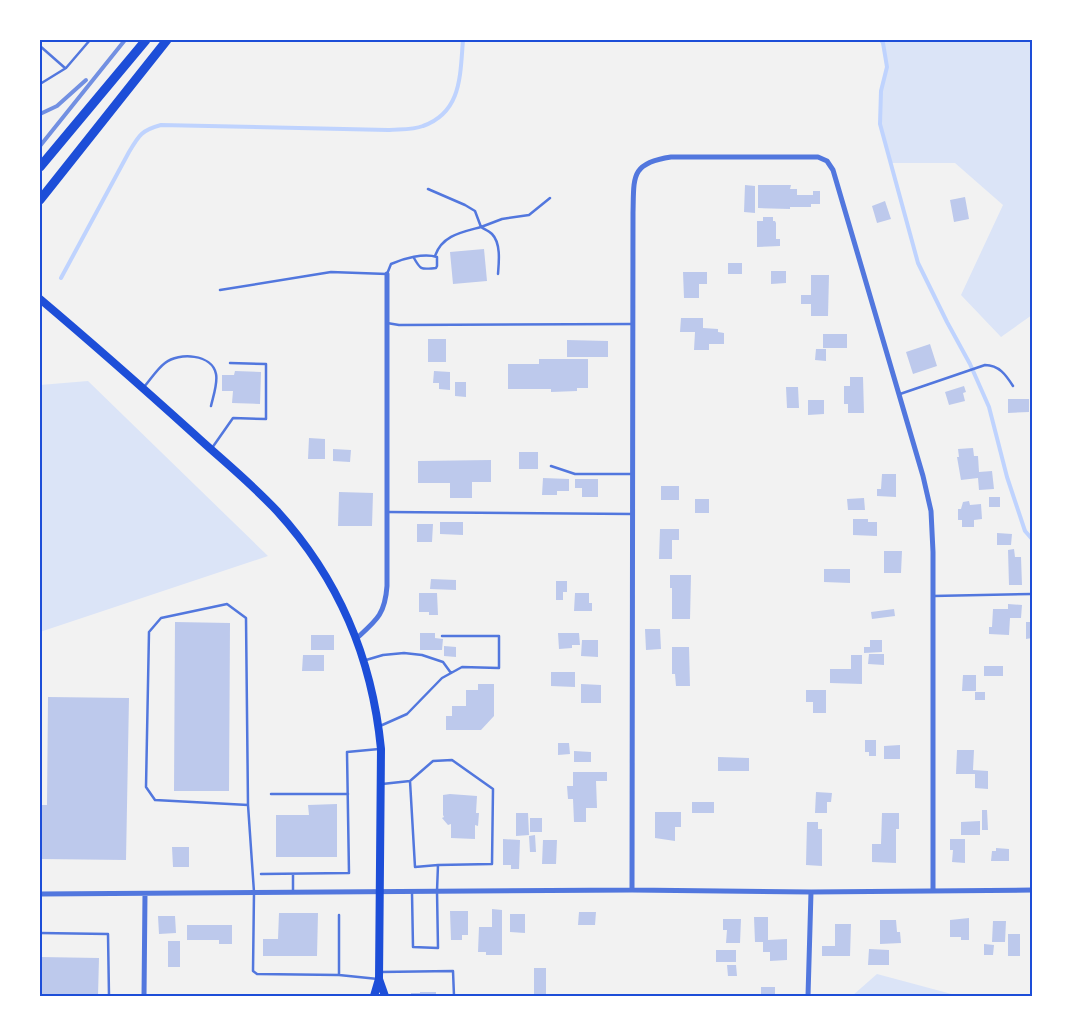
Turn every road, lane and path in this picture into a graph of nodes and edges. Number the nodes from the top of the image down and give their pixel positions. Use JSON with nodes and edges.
{"nodes":[{"id":1,"x":90,"y":40,"type":"edge"},
{"id":2,"x":146,"y":40,"type":"edge"},
{"id":3,"x":167,"y":40,"type":"edge"},
{"id":4,"x":40,"y":46,"type":"edge"},
{"id":5,"x":66,"y":68,"type":"junction"},
{"id":6,"x":40,"y":84,"type":"edge"},
{"id":7,"x":40,"y":167,"type":"edge"},
{"id":8,"x":428,"y":189,"type":"dead end"},
{"id":9,"x":550,"y":198,"type":"dead end"},
{"id":10,"x":40,"y":200,"type":"edge"},
{"id":11,"x":481,"y":227,"type":"junction"},
{"id":12,"x":435,"y":256,"type":"junction"},
{"id":13,"x":414,"y":258,"type":"junction"},
{"id":14,"x":387,"y":274,"type":"junction"},
{"id":15,"x":498,"y":274,"type":"dead end"},
{"id":16,"x":220,"y":290,"type":"dead end"},
{"id":17,"x":40,"y":299,"type":"edge"},
{"id":18,"x":387,"y":322,"type":"junction"},
{"id":19,"x":633,"y":324,"type":"junction"},
{"id":20,"x":230,"y":363,"type":"dead end"},
{"id":21,"x":1013,"y":386,"type":"dead end"},
{"id":22,"x":143,"y":388,"type":"junction"},
{"id":23,"x":899,"y":394,"type":"junction"},
{"id":24,"x":212,"y":406,"type":"dead end"},
{"id":25,"x":211,"y":449,"type":"junction"},
{"id":26,"x":551,"y":466,"type":"dead end"},
{"id":27,"x":633,"y":474,"type":"junction"},
{"id":28,"x":387,"y":512,"type":"junction"},
{"id":29,"x":633,"y":514,"type":"junction"},
{"id":30,"x":1032,"y":594,"type":"edge"},
{"id":31,"x":933,"y":596,"type":"junction"},
{"id":32,"x":442,"y":636,"type":"dead end"},
{"id":33,"x":357,"y":638,"type":"junction"},
{"id":34,"x":364,"y":660,"type":"junction"},
{"id":35,"x":451,"y":673,"type":"junction"},
{"id":36,"x":379,"y":726,"type":"junction"},
{"id":37,"x":381,"y":748,"type":"junction"},
{"id":38,"x":410,"y":781,"type":"junction"},
{"id":39,"x":382,"y":784,"type":"junction"},
{"id":40,"x":271,"y":794,"type":"dead end"},
{"id":41,"x":348,"y":794,"type":"junction"},
{"id":42,"x":248,"y":805,"type":"junction"},
{"id":43,"x":438,"y":865,"type":"junction"},
{"id":44,"x":261,"y":874,"type":"dead end"},
{"id":45,"x":293,"y":874,"type":"junction"},
{"id":46,"x":632,"y":890,"type":"junction"},
{"id":47,"x":1032,"y":890,"type":"edge"},
{"id":48,"x":933,"y":891,"type":"junction"},
{"id":49,"x":254,"y":892,"type":"junction"},
{"id":50,"x":293,"y":892,"type":"junction"},
{"id":51,"x":380,"y":892,"type":"junction"},
{"id":52,"x":412,"y":892,"type":"junction"},
{"id":53,"x":437,"y":892,"type":"junction"},
{"id":54,"x":811,"y":892,"type":"junction"},
{"id":55,"x":40,"y":894,"type":"edge"},
{"id":56,"x":145,"y":894,"type":"junction"},
{"id":57,"x":339,"y":915,"type":"dead end"},
{"id":58,"x":40,"y":933,"type":"edge"},
{"id":59,"x":339,"y":975,"type":"junction"},
{"id":60,"x":379,"y":976,"type":"junction"},
{"id":61,"x":109,"y":996,"type":"edge"},
{"id":62,"x":144,"y":996,"type":"edge"},
{"id":63,"x":374,"y":996,"type":"edge"},
{"id":64,"x":385,"y":996,"type":"edge"},
{"id":65,"x":454,"y":996,"type":"edge"},
{"id":66,"x":808,"y":996,"type":"edge"}],
"edges":[{"from":1,"to":5,"type":"lane"},
{"from":2,"to":7,"type":"main road"},
{"from":3,"to":10,"type":"main road"},
{"from":4,"to":5,"type":"lane"},
{"from":5,"to":6,"type":"lane"},
{"from":8,"to":11,"type":"lane"},
{"from":9,"to":11,"type":"lane"},
{"from":11,"to":12,"type":"lane"},
{"from":11,"to":15,"type":"lane"},
{"from":12,"to":13,"type":"lane"},
{"from":12,"to":13,"type":"lane"},
{"from":13,"to":14,"type":"lane"},
{"from":14,"to":16,"type":"lane"},
{"from":14,"to":18,"type":"street"},
{"from":17,"to":22,"type":"main road"},
{"from":18,"to":19,"type":"lane"},
{"from":18,"to":28,"type":"street"},
{"from":19,"to":23,"type":"street"},
{"from":19,"to":27,"type":"street"},
{"from":20,"to":25,"type":"lane"},
{"from":21,"to":23,"type":"lane"},
{"from":22,"to":24,"type":"lane"},
{"from":22,"to":25,"type":"main road"},
{"from":23,"to":31,"type":"street"},
{"from":25,"to":33,"type":"main road"},
{"from":26,"to":27,"type":"lane"},
{"from":27,"to":29,"type":"street"},
{"from":28,"to":29,"type":"lane"},
{"from":28,"to":33,"type":"street"},
{"from":29,"to":46,"type":"street"},
{"from":30,"to":31,"type":"lane"},
{"from":31,"to":48,"type":"street"},
{"from":32,"to":35,"type":"lane"},
{"from":33,"to":34,"type":"main road"},
{"from":34,"to":35,"type":"lane"},
{"from":34,"to":36,"type":"main road"},
{"from":35,"to":36,"type":"lane"},
{"from":36,"to":37,"type":"main road"},
{"from":37,"to":39,"type":"main road"},
{"from":37,"to":41,"type":"lane"},
{"from":38,"to":39,"type":"lane"},
{"from":38,"to":43,"type":"lane"},
{"from":38,"to":43,"type":"lane"},
{"from":39,"to":51,"type":"main road"},
{"from":40,"to":41,"type":"lane"},
{"from":41,"to":45,"type":"lane"},
{"from":42,"to":42,"type":"lane"},
{"from":42,"to":49,"type":"lane"},
{"from":43,"to":53,"type":"lane"},
{"from":44,"to":45,"type":"lane"},
{"from":45,"to":50,"type":"lane"},
{"from":46,"to":53,"type":"street"},
{"from":46,"to":54,"type":"street"},
{"from":47,"to":48,"type":"street"},
{"from":48,"to":54,"type":"street"},
{"from":49,"to":50,"type":"street"},
{"from":49,"to":56,"type":"street"},
{"from":49,"to":59,"type":"lane"},
{"from":50,"to":51,"type":"street"},
{"from":51,"to":52,"type":"street"},
{"from":51,"to":60,"type":"main road"},
{"from":52,"to":53,"type":"street"},
{"from":52,"to":53,"type":"lane"},
{"from":54,"to":66,"type":"street"},
{"from":55,"to":56,"type":"street"},
{"from":56,"to":62,"type":"street"},
{"from":57,"to":59,"type":"lane"},
{"from":58,"to":61,"type":"lane"},
{"from":59,"to":60,"type":"lane"},
{"from":60,"to":63,"type":"main road"},
{"from":60,"to":64,"type":"main road"},
{"from":60,"to":65,"type":"lane"}]}
